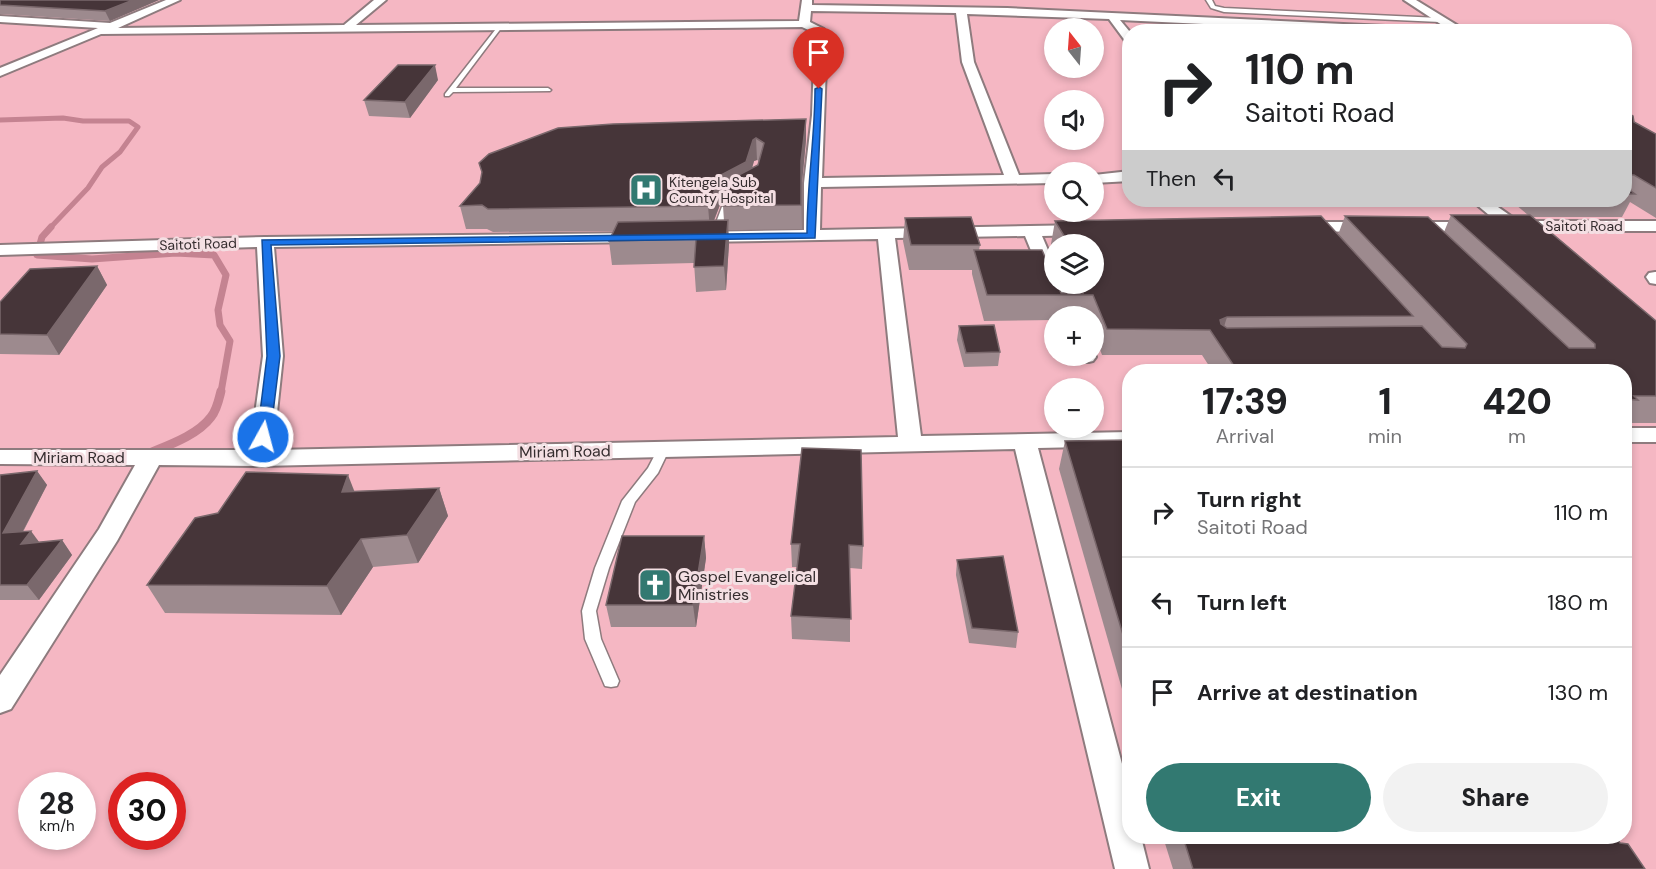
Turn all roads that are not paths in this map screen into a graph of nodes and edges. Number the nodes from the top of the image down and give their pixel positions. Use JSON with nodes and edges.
{"nodes":[{"id":1,"x":175,"y":0,"type":"edge"},
{"id":2,"x":381,"y":0,"type":"edge"},
{"id":3,"x":1209,"y":0,"type":"edge"},
{"id":4,"x":1408,"y":0,"type":"edge"},
{"id":5,"x":806,"y":4,"type":"edge"},
{"id":6,"x":961,"y":10,"type":"junction"},
{"id":7,"x":1111,"y":15,"type":"junction"},
{"id":8,"x":0,"y":19,"type":"edge"},
{"id":9,"x":1440,"y":20,"type":"junction"},
{"id":10,"x":1275,"y":23,"type":"joint"},
{"id":11,"x":804,"y":24,"type":"junction"},
{"id":12,"x":1291,"y":24,"type":"edge"},
{"id":13,"x":1446,"y":24,"type":"edge"},
{"id":14,"x":114,"y":25,"type":"junction"},
{"id":15,"x":500,"y":27,"type":"junction"},
{"id":16,"x":346,"y":29,"type":"junction"},
{"id":17,"x":1122,"y":29,"type":"edge"},
{"id":18,"x":100,"y":31,"type":"junction"},
{"id":19,"x":0,"y":72,"type":"edge"},
{"id":20,"x":548,"y":90,"type":"dead end"},
{"id":21,"x":1122,"y":176,"type":"edge"},
{"id":22,"x":1104,"y":177,"type":"edge"},
{"id":23,"x":1044,"y":179,"type":"edge"},
{"id":24,"x":1013,"y":180,"type":"junction"},
{"id":25,"x":812,"y":183,"type":"junction"},
{"id":26,"x":741,"y":192,"type":"edge"},
{"id":27,"x":1488,"y":207,"type":"edge"},
{"id":28,"x":1630,"y":213,"type":"edge"},
{"id":29,"x":1514,"y":226,"type":"junction"},
{"id":30,"x":1653,"y":226,"type":"edge"},
{"id":31,"x":1314,"y":227,"type":"junction"},
{"id":32,"x":1416,"y":227,"type":"junction"},
{"id":33,"x":1278,"y":228,"type":"edge"},
{"id":34,"x":1102,"y":229,"type":"edge"},
{"id":35,"x":1031,"y":230,"type":"junction"},
{"id":36,"x":886,"y":232,"type":"junction"},
{"id":37,"x":812,"y":236,"type":"junction"},
{"id":38,"x":656,"y":237,"type":"edge"},
{"id":39,"x":679,"y":237,"type":"edge"},
{"id":40,"x":715,"y":237,"type":"junction"},
{"id":41,"x":265,"y":242,"type":"junction"},
{"id":42,"x":1433,"y":243,"type":"edge"},
{"id":43,"x":1329,"y":244,"type":"edge"},
{"id":44,"x":0,"y":250,"type":"edge"},
{"id":45,"x":1064,"y":306,"type":"edge"},
{"id":46,"x":1122,"y":439,"type":"edge"},
{"id":47,"x":1025,"y":441,"type":"junction"},
{"id":48,"x":910,"y":442,"type":"junction"},
{"id":49,"x":664,"y":448,"type":"junction"},
{"id":50,"x":152,"y":456,"type":"junction"},
{"id":51,"x":0,"y":458,"type":"edge"},
{"id":52,"x":261,"y":458,"type":"junction"},
{"id":53,"x":610,"y":681,"type":"dead end"},
{"id":54,"x":0,"y":700,"type":"edge"},
{"id":55,"x":1122,"y":829,"type":"edge"},
{"id":56,"x":1126,"y":844,"type":"edge"},
{"id":57,"x":1132,"y":869,"type":"edge"}],
"edges":[{"from":1,"to":14,"type":"street"},
{"from":2,"to":16,"type":"street"},
{"from":3,"to":9,"type":"lane"},
{"from":4,"to":9,"type":"street"},
{"from":5,"to":6,"type":"street"},
{"from":5,"to":11,"type":"street"},
{"from":6,"to":7,"type":"street"},
{"from":6,"to":24,"type":"street"},
{"from":7,"to":10,"type":"street"},
{"from":7,"to":17,"type":"street"},
{"from":8,"to":14,"type":"street"},
{"from":9,"to":13,"type":"street"},
{"from":10,"to":12,"type":"street"},
{"from":11,"to":15,"type":"street"},
{"from":11,"to":25,"type":"street"},
{"from":14,"to":18,"type":"street"},
{"from":15,"to":16,"type":"street"},
{"from":15,"to":20,"type":"lane"},
{"from":16,"to":18,"type":"street"},
{"from":18,"to":19,"type":"street"},
{"from":21,"to":22,"type":"street"},
{"from":23,"to":24,"type":"street"},
{"from":24,"to":25,"type":"street"},
{"from":25,"to":37,"type":"street"},
{"from":26,"to":40,"type":"lane"},
{"from":27,"to":29,"type":"street"},
{"from":28,"to":30,"type":"street"},
{"from":29,"to":30,"type":"street","name":"Saitoti Road"},
{"from":29,"to":32,"type":"street","name":"Saitoti Road"},
{"from":31,"to":32,"type":"street","name":"Saitoti Road"},
{"from":31,"to":33,"type":"street","name":"Saitoti Road"},
{"from":31,"to":43,"type":"street"},
{"from":32,"to":42,"type":"street"},
{"from":34,"to":35,"type":"street"},
{"from":35,"to":36,"type":"street"},
{"from":35,"to":45,"type":"street"},
{"from":36,"to":37,"type":"street"},
{"from":36,"to":48,"type":"street"},
{"from":37,"to":40,"type":"street"},
{"from":38,"to":41,"type":"street","name":"Saitoti Road"},
{"from":39,"to":40,"type":"street"},
{"from":41,"to":44,"type":"street","name":"Saitoti Road"},
{"from":41,"to":52,"type":"street"},
{"from":46,"to":47,"type":"street","name":"Miriam Road"},
{"from":47,"to":48,"type":"street","name":"Miriam Road"},
{"from":47,"to":55,"type":"street"},
{"from":48,"to":49,"type":"street","name":"Miriam Road"},
{"from":49,"to":52,"type":"street","name":"Miriam Road"},
{"from":49,"to":53,"type":"lane"},
{"from":50,"to":51,"type":"street","name":"Miriam Road"},
{"from":50,"to":52,"type":"street","name":"Miriam Road"},
{"from":50,"to":54,"type":"street"},
{"from":56,"to":57,"type":"street"}]}
